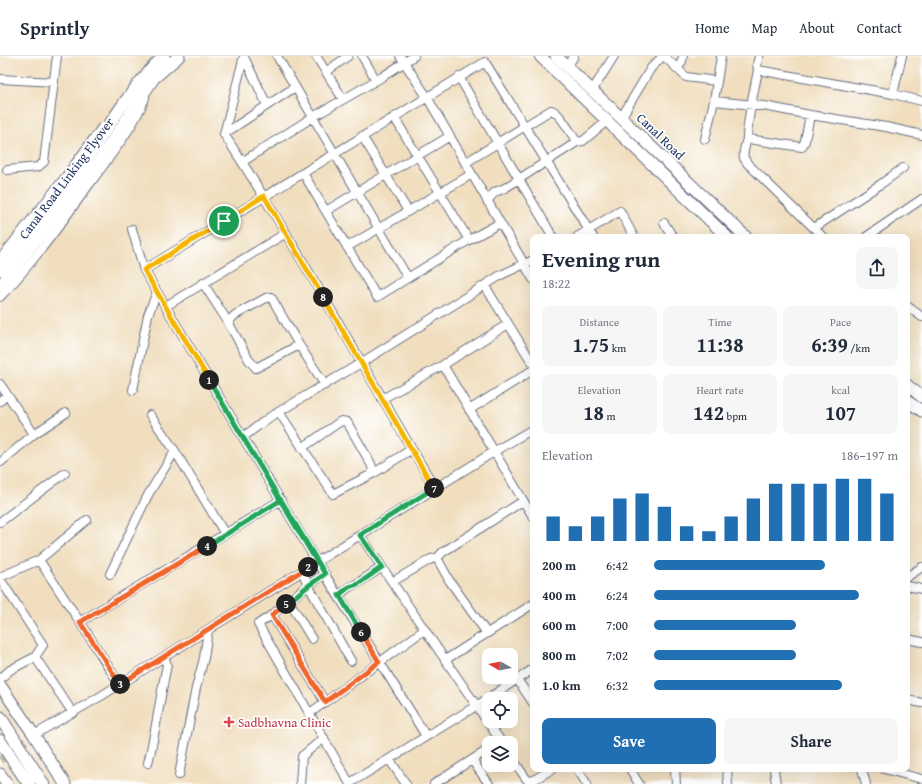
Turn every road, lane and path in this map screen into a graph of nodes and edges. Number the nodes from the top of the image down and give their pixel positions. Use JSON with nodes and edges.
{"nodes":[{"id":1,"x":57,"y":56,"type":"edge"},
{"id":2,"x":164,"y":56,"type":"edge"},
{"id":3,"x":179,"y":56,"type":"edge"},
{"id":4,"x":244,"y":56,"type":"edge"},
{"id":5,"x":277,"y":56,"type":"edge"},
{"id":6,"x":316,"y":56,"type":"edge"},
{"id":7,"x":348,"y":56,"type":"edge"},
{"id":8,"x":362,"y":56,"type":"edge"},
{"id":9,"x":414,"y":56,"type":"edge"},
{"id":10,"x":540,"y":56,"type":"edge"},
{"id":11,"x":556,"y":56,"type":"edge"},
{"id":12,"x":574,"y":56,"type":"edge"},
{"id":13,"x":614,"y":56,"type":"edge"},
{"id":14,"x":664,"y":56,"type":"edge"},
{"id":15,"x":683,"y":56,"type":"edge"},
{"id":16,"x":721,"y":56,"type":"edge"},
{"id":17,"x":759,"y":56,"type":"edge"},
{"id":18,"x":902,"y":56,"type":"edge"},
{"id":19,"x":402,"y":59,"type":"edge"},
{"id":20,"x":568,"y":67,"type":"junction"},
{"id":21,"x":678,"y":68,"type":"junction"},
{"id":22,"x":758,"y":70,"type":"junction"},
{"id":23,"x":326,"y":72,"type":"junction"},
{"id":24,"x":459,"y":78,"type":"junction"},
{"id":25,"x":0,"y":80,"type":"edge"},
{"id":26,"x":376,"y":80,"type":"junction"},
{"id":27,"x":146,"y":81,"type":"junction"},
{"id":28,"x":716,"y":81,"type":"junction"},
{"id":29,"x":54,"y":82,"type":"junction"},
{"id":30,"x":295,"y":87,"type":"junction"},
{"id":31,"x":592,"y":91,"type":"junction"},
{"id":32,"x":893,"y":94,"type":"junction"},
{"id":33,"x":427,"y":97,"type":"junction"},
{"id":34,"x":342,"y":100,"type":"junction"},
{"id":35,"x":714,"y":101,"type":"junction"},
{"id":36,"x":922,"y":102,"type":"edge"},
{"id":37,"x":131,"y":105,"type":"junction"},
{"id":38,"x":267,"y":105,"type":"junction"},
{"id":39,"x":751,"y":106,"type":"junction"},
{"id":40,"x":313,"y":116,"type":"junction"},
{"id":41,"x":810,"y":116,"type":"junction"},
{"id":42,"x":394,"y":117,"type":"junction"},
{"id":43,"x":621,"y":118,"type":"junction"},
{"id":44,"x":607,"y":121,"type":"junction"},
{"id":45,"x":525,"y":126,"type":"junction"},
{"id":46,"x":224,"y":134,"type":"junction"},
{"id":47,"x":922,"y":135,"type":"edge"},
{"id":48,"x":362,"y":136,"type":"junction"},
{"id":49,"x":450,"y":136,"type":"junction"},
{"id":50,"x":705,"y":139,"type":"dead end"},
{"id":51,"x":748,"y":139,"type":"junction"},
{"id":52,"x":498,"y":142,"type":"junction"},
{"id":53,"x":577,"y":142,"type":"junction"},
{"id":54,"x":334,"y":154,"type":"junction"},
{"id":55,"x":418,"y":156,"type":"junction"},
{"id":56,"x":546,"y":161,"type":"junction"},
{"id":57,"x":242,"y":162,"type":"junction"},
{"id":58,"x":466,"y":163,"type":"junction"},
{"id":59,"x":903,"y":168,"type":"dead end"},
{"id":60,"x":7,"y":170,"type":"dead end"},
{"id":61,"x":302,"y":173,"type":"junction"},
{"id":62,"x":472,"y":174,"type":"junction"},
{"id":63,"x":386,"y":175,"type":"junction"},
{"id":64,"x":519,"y":178,"type":"junction"},
{"id":65,"x":440,"y":192,"type":"junction"},
{"id":66,"x":357,"y":193,"type":"junction"},
{"id":67,"x":264,"y":196,"type":"junction"},
{"id":68,"x":922,"y":199,"type":"edge"},
{"id":69,"x":488,"y":201,"type":"junction"},
{"id":70,"x":326,"y":211,"type":"junction"},
{"id":71,"x":408,"y":211,"type":"junction"},
{"id":72,"x":500,"y":223,"type":"junction"},
{"id":73,"x":664,"y":223,"type":"dead end"},
{"id":74,"x":814,"y":228,"type":"junction"},
{"id":75,"x":132,"y":229,"type":"dead end"},
{"id":76,"x":378,"y":229,"type":"junction"},
{"id":77,"x":286,"y":233,"type":"junction"},
{"id":78,"x":551,"y":234,"type":"edge"},
{"id":79,"x":591,"y":234,"type":"edge"},
{"id":80,"x":632,"y":234,"type":"edge"},
{"id":81,"x":670,"y":234,"type":"edge"},
{"id":82,"x":724,"y":234,"type":"edge"},
{"id":83,"x":743,"y":234,"type":"edge"},
{"id":84,"x":820,"y":234,"type":"edge"},
{"id":85,"x":870,"y":234,"type":"edge"},
{"id":86,"x":469,"y":240,"type":"junction"},
{"id":87,"x":347,"y":247,"type":"junction"},
{"id":88,"x":0,"y":259,"type":"edge"},
{"id":89,"x":530,"y":262,"type":"edge"},
{"id":90,"x":525,"y":265,"type":"junction"},
{"id":91,"x":0,"y":270,"type":"edge"},
{"id":92,"x":144,"y":270,"type":"junction"},
{"id":93,"x":530,"y":274,"type":"edge"},
{"id":94,"x":408,"y":278,"type":"junction"},
{"id":95,"x":202,"y":283,"type":"junction"},
{"id":96,"x":0,"y":286,"type":"edge"},
{"id":97,"x":485,"y":286,"type":"junction"},
{"id":98,"x":157,"y":292,"type":"junction"},
{"id":99,"x":0,"y":297,"type":"edge"},
{"id":100,"x":166,"y":306,"type":"junction"},
{"id":101,"x":910,"y":308,"type":"edge"},
{"id":102,"x":922,"y":317,"type":"edge"},
{"id":103,"x":228,"y":322,"type":"junction"},
{"id":104,"x":508,"y":324,"type":"junction"},
{"id":105,"x":299,"y":345,"type":"junction"},
{"id":106,"x":530,"y":359,"type":"edge"},
{"id":107,"x":361,"y":363,"type":"junction"},
{"id":108,"x":443,"y":365,"type":"junction"},
{"id":109,"x":530,"y":372,"type":"edge"},
{"id":110,"x":0,"y":384,"type":"edge"},
{"id":111,"x":325,"y":385,"type":"junction"},
{"id":112,"x":910,"y":387,"type":"edge"},
{"id":113,"x":134,"y":390,"type":"dead end"},
{"id":114,"x":7,"y":395,"type":"junction"},
{"id":115,"x":922,"y":397,"type":"edge"},
{"id":116,"x":382,"y":400,"type":"junction"},
{"id":117,"x":0,"y":401,"type":"edge"},
{"id":118,"x":910,"y":403,"type":"edge"},
{"id":119,"x":469,"y":410,"type":"junction"},
{"id":120,"x":922,"y":411,"type":"edge"},
{"id":121,"x":279,"y":412,"type":"junction"},
{"id":122,"x":66,"y":413,"type":"dead end"},
{"id":123,"x":150,"y":415,"type":"dead end"},
{"id":124,"x":530,"y":431,"type":"edge"},
{"id":125,"x":34,"y":434,"type":"junction"},
{"id":126,"x":243,"y":436,"type":"junction"},
{"id":127,"x":302,"y":448,"type":"junction"},
{"id":128,"x":412,"y":450,"type":"junction"},
{"id":129,"x":175,"y":451,"type":"junction"},
{"id":130,"x":494,"y":452,"type":"junction"},
{"id":131,"x":0,"y":462,"type":"edge"},
{"id":132,"x":65,"y":473,"type":"dead end"},
{"id":133,"x":374,"y":473,"type":"junction"},
{"id":134,"x":435,"y":488,"type":"junction"},
{"id":135,"x":281,"y":500,"type":"junction"},
{"id":136,"x":523,"y":501,"type":"junction"},
{"id":137,"x":530,"y":512,"type":"edge"},
{"id":138,"x":87,"y":520,"type":"dead end"},
{"id":139,"x":0,"y":522,"type":"edge"},
{"id":140,"x":225,"y":534,"type":"junction"},
{"id":141,"x":360,"y":535,"type":"junction"},
{"id":142,"x":437,"y":558,"type":"junction"},
{"id":143,"x":39,"y":560,"type":"junction"},
{"id":144,"x":317,"y":562,"type":"junction"},
{"id":145,"x":382,"y":567,"type":"junction"},
{"id":146,"x":922,"y":567,"type":"edge"},
{"id":147,"x":302,"y":571,"type":"junction"},
{"id":148,"x":110,"y":574,"type":"dead end"},
{"id":149,"x":325,"y":574,"type":"junction"},
{"id":150,"x":910,"y":575,"type":"edge"},
{"id":151,"x":0,"y":578,"type":"edge"},
{"id":152,"x":392,"y":582,"type":"junction"},
{"id":153,"x":308,"y":586,"type":"junction"},
{"id":154,"x":910,"y":587,"type":"edge"},
{"id":155,"x":922,"y":589,"type":"edge"},
{"id":156,"x":339,"y":595,"type":"junction"},
{"id":157,"x":290,"y":601,"type":"junction"},
{"id":158,"x":530,"y":606,"type":"edge"},
{"id":159,"x":272,"y":615,"type":"junction"},
{"id":160,"x":80,"y":622,"type":"junction"},
{"id":161,"x":208,"y":630,"type":"junction"},
{"id":162,"x":424,"y":630,"type":"junction"},
{"id":163,"x":486,"y":632,"type":"junction"},
{"id":164,"x":312,"y":639,"type":"dead end"},
{"id":165,"x":910,"y":640,"type":"edge"},
{"id":166,"x":922,"y":642,"type":"edge"},
{"id":167,"x":34,"y":657,"type":"junction"},
{"id":168,"x":164,"y":657,"type":"junction"},
{"id":169,"x":445,"y":660,"type":"junction"},
{"id":170,"x":351,"y":661,"type":"dead end"},
{"id":171,"x":379,"y":662,"type":"junction"},
{"id":172,"x":530,"y":671,"type":"edge"},
{"id":173,"x":518,"y":678,"type":"edge"},
{"id":174,"x":0,"y":679,"type":"edge"},
{"id":175,"x":518,"y":680,"type":"edge"},
{"id":176,"x":120,"y":684,"type":"junction"},
{"id":177,"x":509,"y":684,"type":"edge"},
{"id":178,"x":0,"y":685,"type":"edge"},
{"id":179,"x":530,"y":698,"type":"edge"},
{"id":180,"x":910,"y":701,"type":"edge"},
{"id":181,"x":325,"y":702,"type":"junction"},
{"id":182,"x":922,"y":703,"type":"edge"},
{"id":183,"x":476,"y":706,"type":"junction"},
{"id":184,"x":73,"y":713,"type":"junction"},
{"id":185,"x":310,"y":713,"type":"junction"},
{"id":186,"x":0,"y":717,"type":"edge"},
{"id":187,"x":34,"y":735,"type":"junction"},
{"id":188,"x":426,"y":736,"type":"junction"},
{"id":189,"x":495,"y":736,"type":"edge"},
{"id":190,"x":324,"y":738,"type":"junction"},
{"id":191,"x":0,"y":741,"type":"edge"},
{"id":192,"x":482,"y":754,"type":"edge"},
{"id":193,"x":389,"y":759,"type":"junction"},
{"id":194,"x":472,"y":760,"type":"junction"},
{"id":195,"x":148,"y":763,"type":"dead end"},
{"id":196,"x":518,"y":768,"type":"edge"},
{"id":197,"x":547,"y":772,"type":"edge"},
{"id":198,"x":579,"y":772,"type":"edge"},
{"id":199,"x":632,"y":772,"type":"edge"},
{"id":200,"x":675,"y":772,"type":"edge"},
{"id":201,"x":727,"y":772,"type":"edge"},
{"id":202,"x":774,"y":772,"type":"edge"},
{"id":203,"x":863,"y":772,"type":"edge"},
{"id":204,"x":895,"y":772,"type":"edge"},
{"id":205,"x":0,"y":774,"type":"edge"},
{"id":206,"x":179,"y":775,"type":"dead end"},
{"id":207,"x":922,"y":779,"type":"edge"},
{"id":208,"x":7,"y":784,"type":"edge"},
{"id":209,"x":29,"y":784,"type":"edge"},
{"id":210,"x":43,"y":784,"type":"edge"},
{"id":211,"x":65,"y":784,"type":"edge"},
{"id":212,"x":300,"y":784,"type":"edge"},
{"id":213,"x":350,"y":784,"type":"edge"},
{"id":214,"x":406,"y":784,"type":"edge"},
{"id":215,"x":434,"y":784,"type":"edge"},
{"id":216,"x":488,"y":784,"type":"edge"},
{"id":217,"x":529,"y":784,"type":"edge"},
{"id":218,"x":587,"y":784,"type":"edge"},
{"id":219,"x":639,"y":784,"type":"edge"},
{"id":220,"x":676,"y":784,"type":"edge"},
{"id":221,"x":728,"y":784,"type":"edge"},
{"id":222,"x":776,"y":784,"type":"edge"},
{"id":223,"x":866,"y":784,"type":"edge"}],
"edges":[{"from":1,"to":29,"type":"street"},
{"from":2,"to":27,"type":"main road"},
{"from":3,"to":27,"type":"main road"},
{"from":4,"to":38,"type":"street"},
{"from":4,"to":46,"type":"street"},
{"from":5,"to":30,"type":"street"},
{"from":6,"to":23,"type":"street"},
{"from":7,"to":23,"type":"street"},
{"from":8,"to":26,"type":"street"},
{"from":9,"to":19,"type":"street"},
{"from":10,"to":44,"type":"main road","name":"Canal Road"},
{"from":11,"to":20,"type":"main road","name":"Canal Road"},
{"from":12,"to":20,"type":"street"},
{"from":13,"to":31,"type":"street"},
{"from":14,"to":21,"type":"street"},
{"from":14,"to":43,"type":"street"},
{"from":15,"to":21,"type":"street"},
{"from":16,"to":28,"type":"street"},
{"from":17,"to":22,"type":"street"},
{"from":18,"to":32,"type":"street"},
{"from":19,"to":26,"type":"street"},
{"from":19,"to":33,"type":"street"},
{"from":20,"to":31,"type":"main road","name":"Canal Road"},
{"from":21,"to":28,"type":"street"},
{"from":22,"to":32,"type":"street"},
{"from":22,"to":39,"type":"street"},
{"from":23,"to":34,"type":"street"},
{"from":24,"to":33,"type":"street"},
{"from":24,"to":45,"type":"street"},
{"from":24,"to":52,"type":"street"},
{"from":25,"to":29,"type":"street"},
{"from":26,"to":34,"type":"street"},
{"from":27,"to":37,"type":"main road","name":"Canal Road Linking Flyover"},
{"from":27,"to":88,"type":"street"},
{"from":27,"to":99,"type":"street"},
{"from":28,"to":35,"type":"street"},
{"from":29,"to":60,"type":"street"},
{"from":30,"to":38,"type":"street"},
{"from":30,"to":40,"type":"street"},
{"from":31,"to":43,"type":"main road","name":"Canal Road"},
{"from":32,"to":36,"type":"street"},
{"from":33,"to":42,"type":"street"},
{"from":33,"to":49,"type":"street"},
{"from":34,"to":40,"type":"street"},
{"from":35,"to":39,"type":"street"},
{"from":35,"to":50,"type":"street"},
{"from":37,"to":91,"type":"main road","name":"Canal Road Linking Flyover"},
{"from":37,"to":96,"type":"main road","name":"Canal Road Linking Flyover"},
{"from":38,"to":46,"type":"street"},
{"from":39,"to":41,"type":"street"},
{"from":39,"to":51,"type":"street"},
{"from":40,"to":54,"type":"street"},
{"from":40,"to":57,"type":"street"},
{"from":41,"to":47,"type":"street"},
{"from":41,"to":51,"type":"street"},
{"from":42,"to":48,"type":"street"},
{"from":42,"to":55,"type":"street"},
{"from":43,"to":83,"type":"main road","name":"Canal Road"},
{"from":44,"to":53,"type":"street"},
{"from":44,"to":82,"type":"main road","name":"Canal Road"},
{"from":45,"to":52,"type":"street"},
{"from":45,"to":53,"type":"street"},
{"from":45,"to":56,"type":"street"},
{"from":46,"to":57,"type":"street"},
{"from":48,"to":54,"type":"street"},
{"from":48,"to":63,"type":"street"},
{"from":49,"to":55,"type":"street"},
{"from":49,"to":58,"type":"street"},
{"from":51,"to":74,"type":"street"},
{"from":52,"to":58,"type":"street"},
{"from":52,"to":64,"type":"street"},
{"from":53,"to":56,"type":"street"},
{"from":54,"to":61,"type":"street"},
{"from":54,"to":66,"type":"street"},
{"from":55,"to":63,"type":"street"},
{"from":55,"to":65,"type":"street"},
{"from":56,"to":64,"type":"street"},
{"from":56,"to":79,"type":"street"},
{"from":57,"to":67,"type":"street"},
{"from":58,"to":62,"type":"street"},
{"from":59,"to":74,"type":"street"},
{"from":61,"to":67,"type":"street"},
{"from":61,"to":70,"type":"street"},
{"from":62,"to":65,"type":"street"},
{"from":62,"to":69,"type":"street"},
{"from":63,"to":66,"type":"street"},
{"from":63,"to":71,"type":"street"},
{"from":64,"to":69,"type":"street"},
{"from":64,"to":78,"type":"street"},
{"from":65,"to":71,"type":"street"},
{"from":65,"to":86,"type":"street"},
{"from":66,"to":70,"type":"street"},
{"from":66,"to":76,"type":"street"},
{"from":67,"to":77,"type":"street"},
{"from":67,"to":92,"type":"street"},
{"from":68,"to":85,"type":"street"},
{"from":69,"to":72,"type":"street"},
{"from":70,"to":87,"type":"street"},
{"from":71,"to":76,"type":"street"},
{"from":72,"to":86,"type":"street"},
{"from":72,"to":90,"type":"street"},
{"from":73,"to":81,"type":"street"},
{"from":74,"to":84,"type":"street"},
{"from":75,"to":92,"type":"street"},
{"from":76,"to":87,"type":"street"},
{"from":76,"to":94,"type":"street"},
{"from":77,"to":95,"type":"street"},
{"from":77,"to":107,"type":"street"},
{"from":79,"to":80,"type":"street"},
{"from":86,"to":94,"type":"street"},
{"from":87,"to":94,"type":"street"},
{"from":89,"to":90,"type":"street"},
{"from":90,"to":93,"type":"street"},
{"from":90,"to":97,"type":"street"},
{"from":92,"to":98,"type":"street"},
{"from":95,"to":100,"type":"street"},
{"from":95,"to":103,"type":"street"},
{"from":97,"to":104,"type":"street"},
{"from":97,"to":107,"type":"street"},
{"from":98,"to":100,"type":"street"},
{"from":98,"to":113,"type":"street"},
{"from":100,"to":126,"type":"street"},
{"from":101,"to":102,"type":"street"},
{"from":103,"to":105,"type":"street"},
{"from":103,"to":105,"type":"street"},
{"from":104,"to":106,"type":"street"},
{"from":104,"to":108,"type":"street"},
{"from":105,"to":111,"type":"street"},
{"from":107,"to":111,"type":"street"},
{"from":107,"to":116,"type":"street"},
{"from":108,"to":116,"type":"street"},
{"from":108,"to":119,"type":"street"},
{"from":109,"to":119,"type":"street"},
{"from":110,"to":114,"type":"street"},
{"from":111,"to":121,"type":"street"},
{"from":112,"to":115,"type":"main road"},
{"from":114,"to":117,"type":"street"},
{"from":114,"to":125,"type":"street"},
{"from":116,"to":128,"type":"street"},
{"from":118,"to":120,"type":"main road"},
{"from":119,"to":130,"type":"street"},
{"from":121,"to":126,"type":"street"},
{"from":121,"to":127,"type":"street"},
{"from":122,"to":125,"type":"street"},
{"from":123,"to":129,"type":"street"},
{"from":124,"to":130,"type":"street"},
{"from":125,"to":131,"type":"street"},
{"from":126,"to":135,"type":"street"},
{"from":127,"to":133,"type":"street"},
{"from":127,"to":133,"type":"street"},
{"from":128,"to":133,"type":"street"},
{"from":128,"to":134,"type":"street"},
{"from":129,"to":140,"type":"street"},
{"from":129,"to":148,"type":"street"},
{"from":130,"to":134,"type":"street"},
{"from":130,"to":136,"type":"street"},
{"from":132,"to":139,"type":"street"},
{"from":134,"to":141,"type":"street"},
{"from":135,"to":140,"type":"street"},
{"from":135,"to":144,"type":"street"},
{"from":136,"to":137,"type":"street"},
{"from":136,"to":142,"type":"street"},
{"from":138,"to":143,"type":"street"},
{"from":140,"to":160,"type":"street"},
{"from":141,"to":144,"type":"street"},
{"from":141,"to":145,"type":"street"},
{"from":142,"to":152,"type":"street"},
{"from":142,"to":163,"type":"street"},
{"from":143,"to":151,"type":"street"},
{"from":143,"to":160,"type":"street"},
{"from":144,"to":147,"type":"street"},
{"from":144,"to":149,"type":"street"},
{"from":145,"to":152,"type":"street"},
{"from":145,"to":156,"type":"street"},
{"from":146,"to":150,"type":"street"},
{"from":147,"to":153,"type":"street"},
{"from":147,"to":161,"type":"street"},
{"from":149,"to":153,"type":"street"},
{"from":149,"to":156,"type":"street"},
{"from":151,"to":167,"type":"street"},
{"from":152,"to":162,"type":"street"},
{"from":153,"to":157,"type":"street"},
{"from":153,"to":170,"type":"street"},
{"from":154,"to":155,"type":"street"},
{"from":156,"to":171,"type":"street"},
{"from":157,"to":159,"type":"street"},
{"from":157,"to":164,"type":"street"},
{"from":158,"to":163,"type":"street"},
{"from":159,"to":181,"type":"street"},
{"from":159,"to":185,"type":"street"},
{"from":160,"to":176,"type":"street"},
{"from":161,"to":168,"type":"street"},
{"from":161,"to":206,"type":"street"},
{"from":162,"to":169,"type":"street"},
{"from":162,"to":171,"type":"street"},
{"from":163,"to":169,"type":"street"},
{"from":165,"to":166,"type":"street"},
{"from":167,"to":174,"type":"street"},
{"from":167,"to":184,"type":"street"},
{"from":168,"to":176,"type":"street"},
{"from":168,"to":195,"type":"street"},
{"from":169,"to":183,"type":"street"},
{"from":171,"to":181,"type":"street"},
{"from":171,"to":188,"type":"street"},
{"from":172,"to":173,"type":"street"},
{"from":175,"to":179,"type":"street"},
{"from":176,"to":184,"type":"street"},
{"from":177,"to":183,"type":"street"},
{"from":178,"to":187,"type":"main road"},
{"from":180,"to":182,"type":"street"},
{"from":181,"to":185,"type":"street"},
{"from":183,"to":188,"type":"street"},
{"from":183,"to":189,"type":"street"},
{"from":184,"to":187,"type":"street"},
{"from":185,"to":190,"type":"street"},
{"from":186,"to":210,"type":"highway"},
{"from":187,"to":211,"type":"main road"},
{"from":188,"to":193,"type":"street"},
{"from":190,"to":212,"type":"street"},
{"from":190,"to":213,"type":"street"},
{"from":191,"to":209,"type":"highway"},
{"from":192,"to":194,"type":"street"},
{"from":193,"to":213,"type":"street"},
{"from":193,"to":214,"type":"street"},
{"from":194,"to":215,"type":"street"},
{"from":194,"to":216,"type":"street"},
{"from":196,"to":217,"type":"street"},
{"from":197,"to":217,"type":"street"},
{"from":198,"to":218,"type":"street"},
{"from":199,"to":219,"type":"street"},
{"from":200,"to":220,"type":"street"},
{"from":201,"to":221,"type":"street"},
{"from":202,"to":222,"type":"street"},
{"from":203,"to":223,"type":"street"},
{"from":204,"to":207,"type":"street"},
{"from":205,"to":208,"type":"main road"}]}
